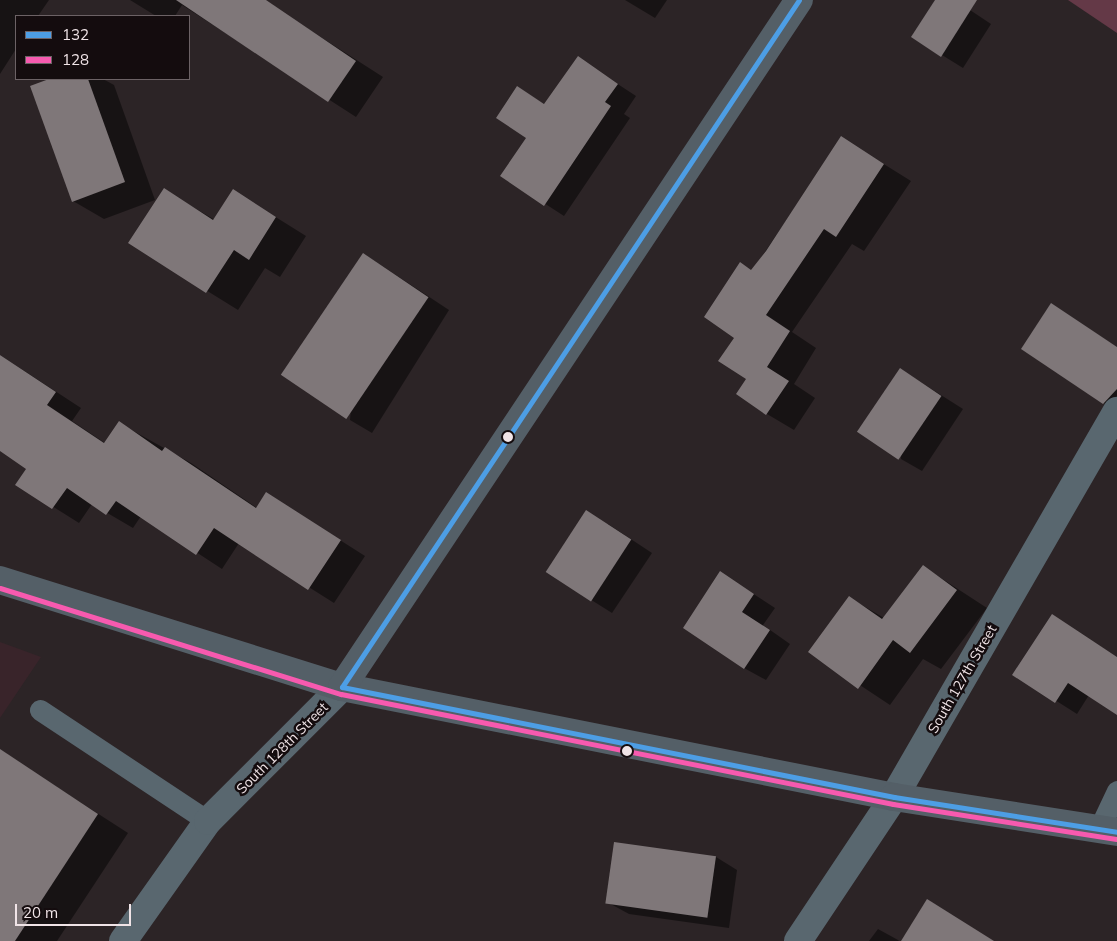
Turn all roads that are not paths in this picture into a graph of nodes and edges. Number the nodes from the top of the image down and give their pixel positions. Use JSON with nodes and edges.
{"nodes":[{"id":1,"x":799,"y":0,"type":"edge"},
{"id":2,"x":1117,"y":411,"type":"edge"},
{"id":3,"x":0,"y":580,"type":"edge"},
{"id":4,"x":342,"y":687,"type":"junction"},
{"id":5,"x":40,"y":710,"type":"dead end"},
{"id":6,"x":1117,"y":791,"type":"edge"},
{"id":7,"x":894,"y":797,"type":"junction"},
{"id":8,"x":208,"y":821,"type":"junction"},
{"id":9,"x":1108,"y":831,"type":"edge"},
{"id":10,"x":123,"y":941,"type":"edge"},
{"id":11,"x":798,"y":941,"type":"edge"}],
"edges":[{"from":1,"to":4,"type":"street","name":"South 128th Street"},
{"from":2,"to":7,"type":"street","name":"South 127th Street"},
{"from":3,"to":4,"type":"street"},
{"from":4,"to":7,"type":"street"},
{"from":4,"to":8,"type":"street","name":"South 128th Street"},
{"from":5,"to":8,"type":"lane"},
{"from":6,"to":9,"type":"lane"},
{"from":7,"to":9,"type":"street"},
{"from":7,"to":11,"type":"street","name":"South 127th Street"},
{"from":8,"to":10,"type":"street","name":"South 128th Street"}]}
